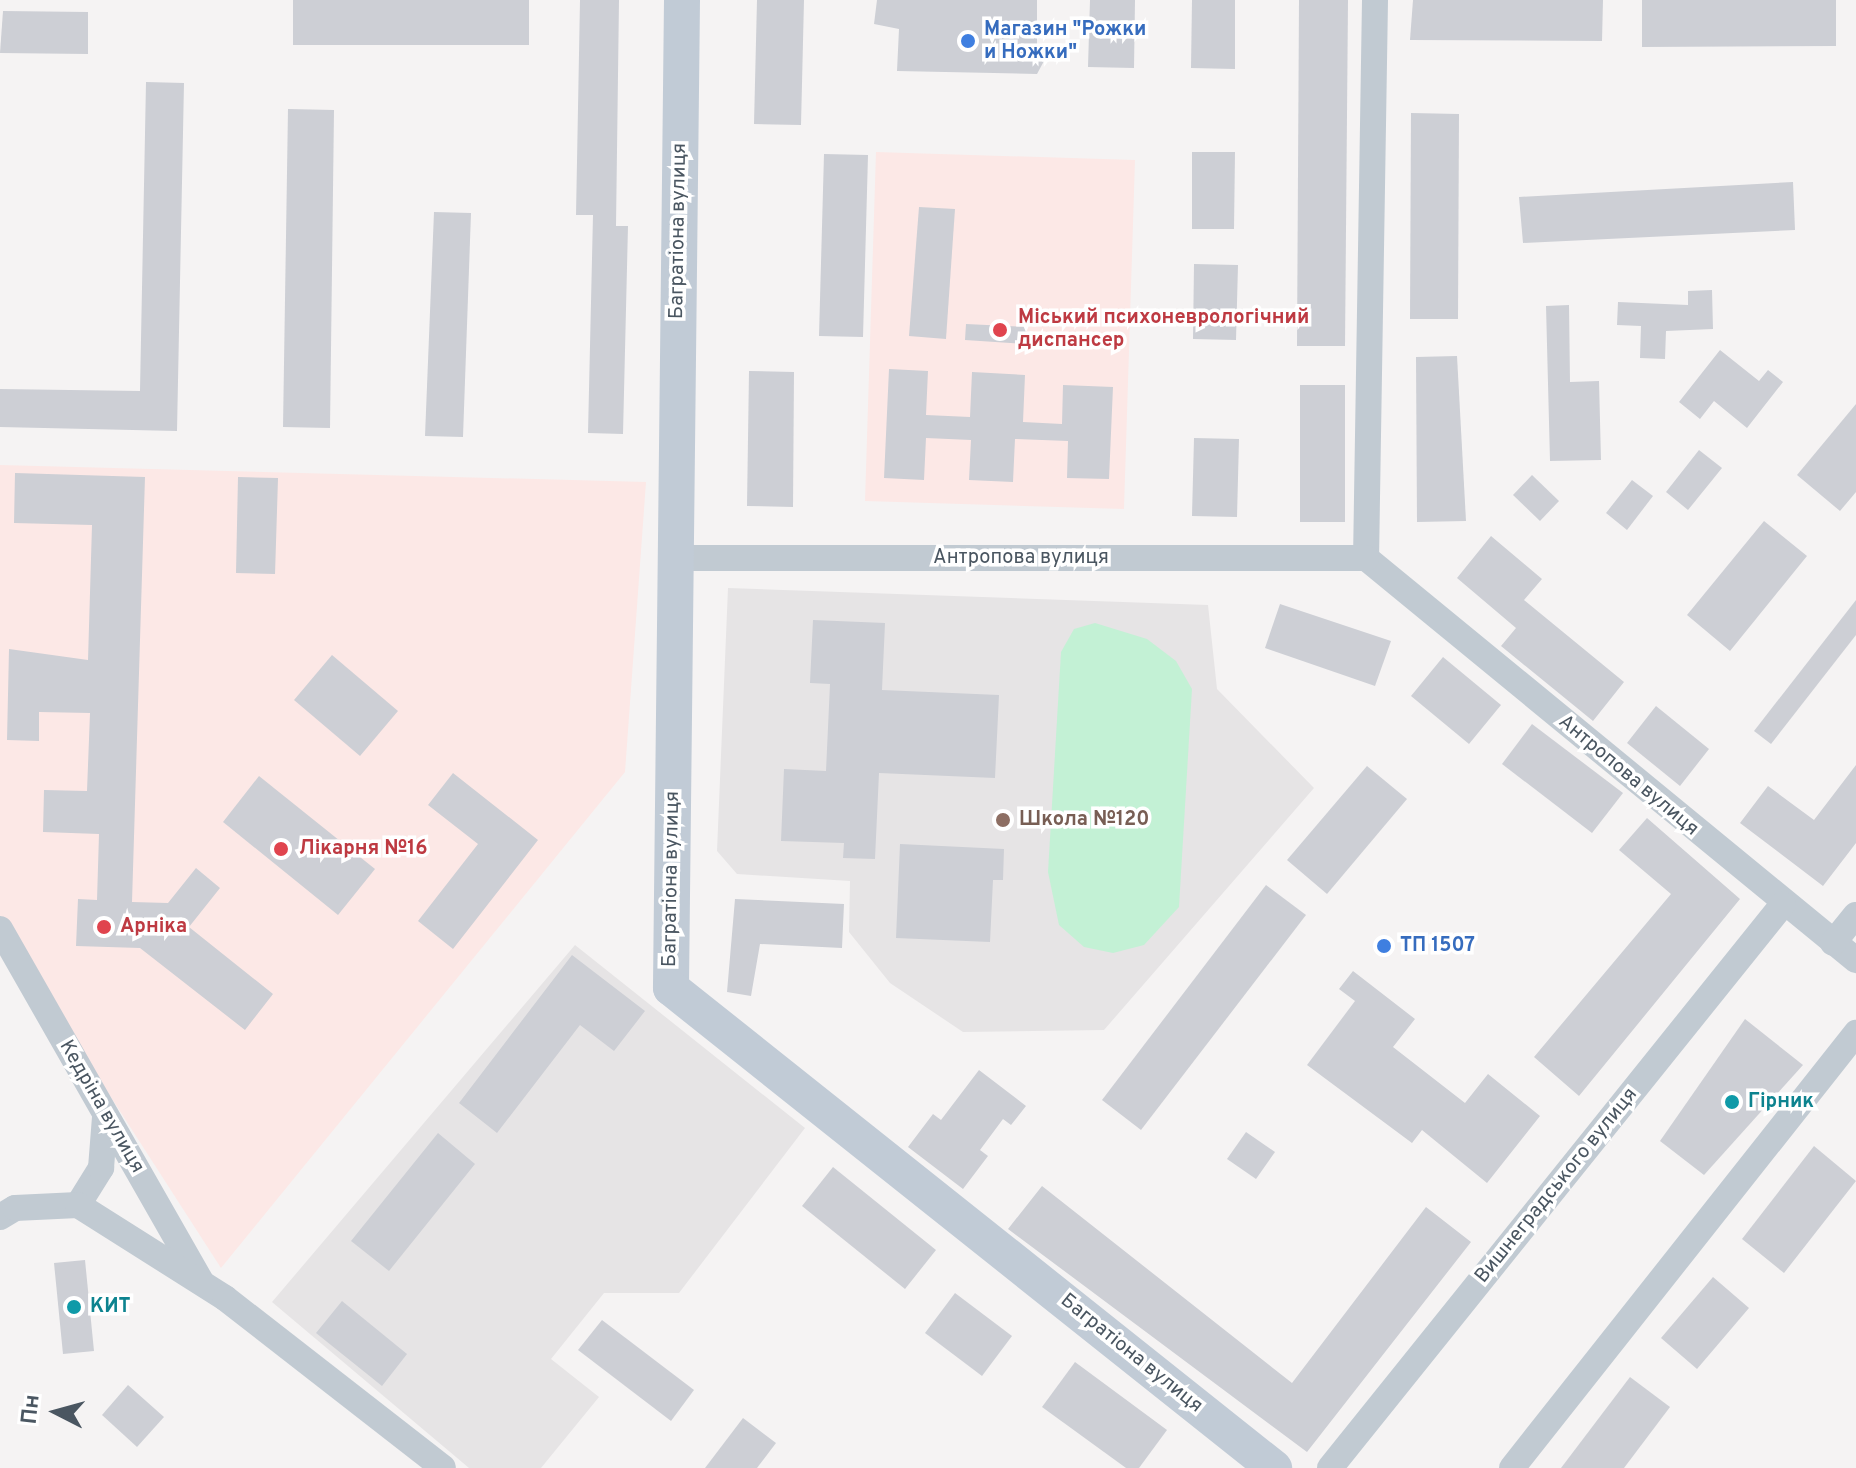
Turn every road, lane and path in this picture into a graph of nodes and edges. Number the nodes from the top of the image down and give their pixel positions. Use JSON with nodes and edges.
{"nodes":[{"id":1,"x":682,"y":0,"type":"edge"},
{"id":2,"x":1375,"y":0,"type":"edge"},
{"id":3,"x":676,"y":558,"type":"junction"},
{"id":4,"x":1366,"y":558,"type":"junction"},
{"id":5,"x":1783,"y":904,"type":"junction"},
{"id":6,"x":1856,"y":915,"type":"edge"},
{"id":7,"x":0,"y":929,"type":"edge"},
{"id":8,"x":1833,"y":943,"type":"junction"},
{"id":9,"x":1856,"y":960,"type":"edge"},
{"id":10,"x":1856,"y":1033,"type":"edge"},
{"id":11,"x":104,"y":1111,"type":"junction"},
{"id":12,"x":78,"y":1205,"type":"junction"},
{"id":13,"x":0,"y":1217,"type":"edge"},
{"id":14,"x":203,"y":1284,"type":"junction"},
{"id":15,"x":443,"y":1468,"type":"edge"},
{"id":16,"x":1274,"y":1468,"type":"edge"},
{"id":17,"x":1330,"y":1468,"type":"edge"},
{"id":18,"x":1512,"y":1468,"type":"edge"}],
"edges":[{"from":1,"to":3,"type":"street","name":"Багратіона вулиця"},
{"from":2,"to":4,"type":"street"},
{"from":3,"to":4,"type":"street","name":"Антропова вулиця"},
{"from":3,"to":16,"type":"street","name":"Багратіона вулиця"},
{"from":4,"to":5,"type":"street","name":"Антропова вулиця"},
{"from":5,"to":8,"type":"street","name":"Антропова вулиця"},
{"from":5,"to":17,"type":"street","name":"Вишнеградського вулиця"},
{"from":6,"to":8,"type":"street"},
{"from":7,"to":11,"type":"street","name":"Кедріна вулиця"},
{"from":8,"to":9,"type":"street","name":"Антропова вулиця"},
{"from":10,"to":18,"type":"street"},
{"from":11,"to":12,"type":"street"},
{"from":11,"to":14,"type":"street","name":"Кедріна вулиця"},
{"from":12,"to":13,"type":"street"},
{"from":12,"to":14,"type":"street","name":"Кедріна вулиця"},
{"from":14,"to":15,"type":"street","name":"Кедріна вулиця"}]}
